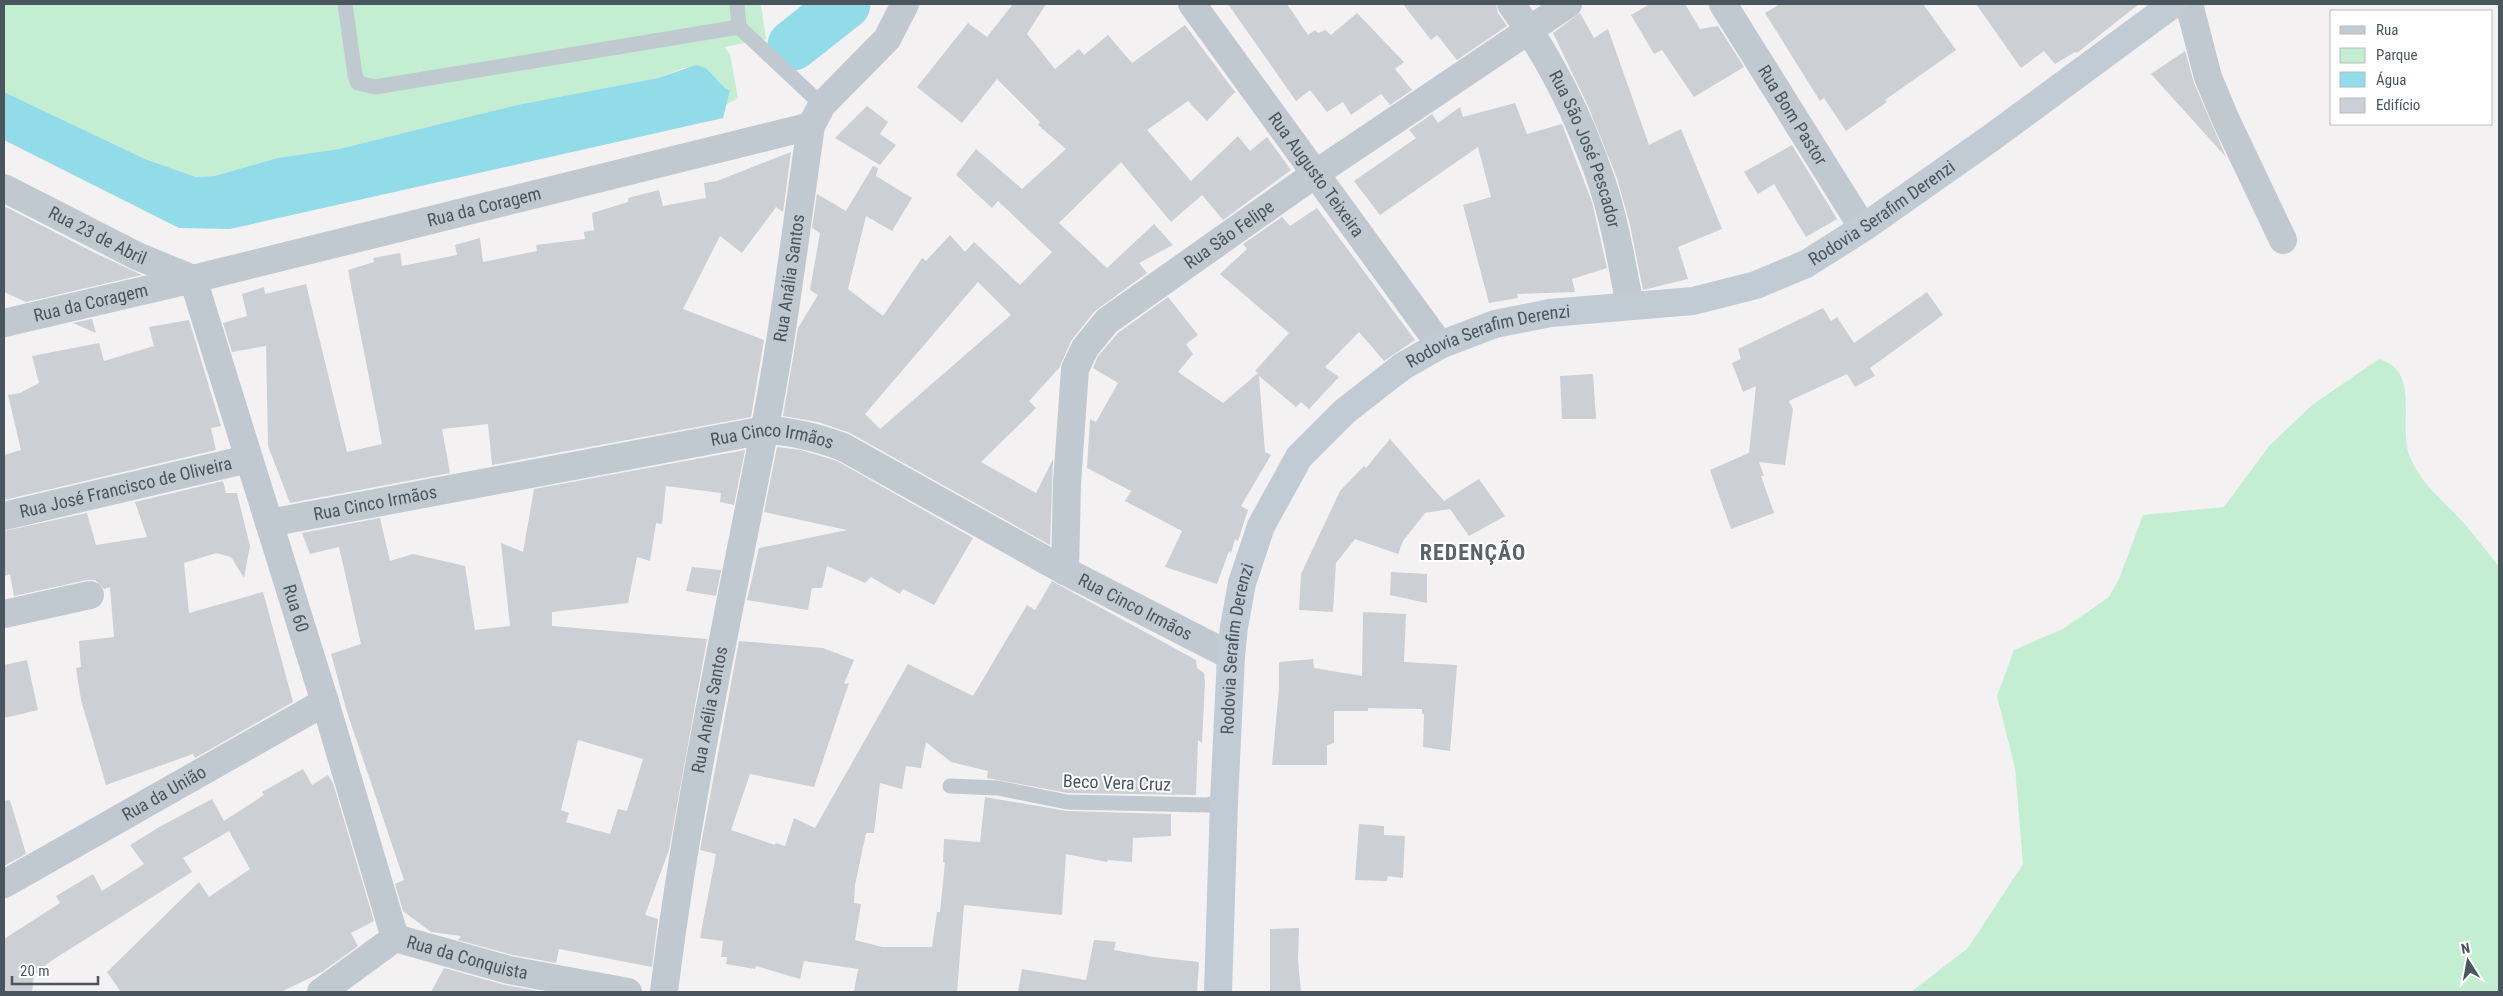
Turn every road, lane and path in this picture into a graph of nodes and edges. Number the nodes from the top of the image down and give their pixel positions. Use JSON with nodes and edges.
{"nodes":[{"id":1,"x":345,"y":4,"type":"edge"},
{"id":2,"x":737,"y":4,"type":"edge"},
{"id":3,"x":905,"y":4,"type":"edge"},
{"id":4,"x":1192,"y":4,"type":"edge"},
{"id":5,"x":1511,"y":4,"type":"edge"},
{"id":6,"x":1568,"y":4,"type":"edge"},
{"id":7,"x":1723,"y":4,"type":"edge"},
{"id":8,"x":2173,"y":4,"type":"edge"},
{"id":9,"x":2189,"y":4,"type":"edge"},
{"id":10,"x":739,"y":27,"type":"junction"},
{"id":11,"x":1530,"y":30,"type":"junction"},
{"id":12,"x":816,"y":116,"type":"junction"},
{"id":13,"x":1315,"y":174,"type":"junction"},
{"id":14,"x":4,"y":188,"type":"edge"},
{"id":15,"x":1863,"y":228,"type":"junction"},
{"id":16,"x":2283,"y":240,"type":"dead end"},
{"id":17,"x":193,"y":279,"type":"junction"},
{"id":18,"x":1630,"y":306,"type":"junction"},
{"id":19,"x":5,"y":322,"type":"edge"},
{"id":20,"x":1440,"y":345,"type":"junction"},
{"id":21,"x":765,"y":430,"type":"junction"},
{"id":22,"x":248,"y":459,"type":"junction"},
{"id":23,"x":4,"y":516,"type":"edge"},
{"id":24,"x":269,"y":524,"type":"junction"},
{"id":25,"x":1065,"y":571,"type":"junction"},
{"id":26,"x":90,"y":595,"type":"dead end"},
{"id":27,"x":4,"y":614,"type":"edge"},
{"id":28,"x":1230,"y":656,"type":"junction"},
{"id":29,"x":325,"y":702,"type":"junction"},
{"id":30,"x":950,"y":786,"type":"dead end"},
{"id":31,"x":1224,"y":802,"type":"junction"},
{"id":32,"x":4,"y":884,"type":"edge"},
{"id":33,"x":395,"y":938,"type":"junction"},
{"id":34,"x":505,"y":981,"type":"edge"},
{"id":35,"x":321,"y":992,"type":"edge"},
{"id":36,"x":628,"y":992,"type":"edge"},
{"id":37,"x":664,"y":992,"type":"edge"},
{"id":38,"x":1218,"y":992,"type":"edge"}],
"edges":[{"from":1,"to":10,"type":"lane"},
{"from":2,"to":10,"type":"lane"},
{"from":3,"to":12,"type":"street"},
{"from":4,"to":13,"type":"street","name":"Rua Augusto Teixeira"},
{"from":5,"to":11,"type":"street","name":"Rua São José Pescador"},
{"from":6,"to":11,"type":"street","name":"Rua São Felipe"},
{"from":7,"to":15,"type":"street","name":"Rua Bom Pastor"},
{"from":8,"to":15,"type":"main road","name":"Rodovia Serafim Derenzi"},
{"from":9,"to":16,"type":"street"},
{"from":10,"to":12,"type":"lane"},
{"from":11,"to":13,"type":"street","name":"Rua São Felipe"},
{"from":11,"to":18,"type":"street","name":"Rua São José Pescador"},
{"from":12,"to":17,"type":"street","name":"Rua da Coragem"},
{"from":12,"to":21,"type":"street","name":"Rua Anália Santos"},
{"from":13,"to":20,"type":"street","name":"Rua Augusto Teixeira"},
{"from":13,"to":25,"type":"street","name":"Rua São Felipe"},
{"from":14,"to":17,"type":"street","name":"Rua 23 de Abril"},
{"from":15,"to":18,"type":"main road","name":"Rodovia Serafim Derenzi"},
{"from":17,"to":19,"type":"street","name":"Rua da Coragem"},
{"from":17,"to":22,"type":"street","name":"Rua 60"},
{"from":18,"to":20,"type":"main road","name":"Rodovia Serafim Derenzi"},
{"from":20,"to":28,"type":"main road","name":"Rodovia Serafim Derenzi"},
{"from":21,"to":24,"type":"street","name":"Rua Cinco Irmãos"},
{"from":21,"to":25,"type":"street","name":"Rua Cinco Irmãos"},
{"from":21,"to":37,"type":"street","name":"Rua Anélia Santos"},
{"from":22,"to":23,"type":"street","name":"Rua José Francisco de Oliveira"},
{"from":22,"to":24,"type":"street","name":"Rua 60"},
{"from":24,"to":29,"type":"street","name":"Rua 60"},
{"from":25,"to":28,"type":"street","name":"Rua Cinco Irmãos"},
{"from":26,"to":27,"type":"street"},
{"from":28,"to":31,"type":"main road","name":"Rodovia Serafim Derenzi"},
{"from":29,"to":32,"type":"street","name":"Rua da União"},
{"from":29,"to":33,"type":"street","name":"Rua 60"},
{"from":30,"to":31,"type":"lane","name":"Beco Vera Cruz"},
{"from":31,"to":38,"type":"main road","name":"Rodovia Serafim Derenzi"},
{"from":33,"to":34,"type":"street","name":"Rua da Conquista"},
{"from":33,"to":35,"type":"street"},
{"from":34,"to":36,"type":"street","name":"Rua da Conquista"}]}
